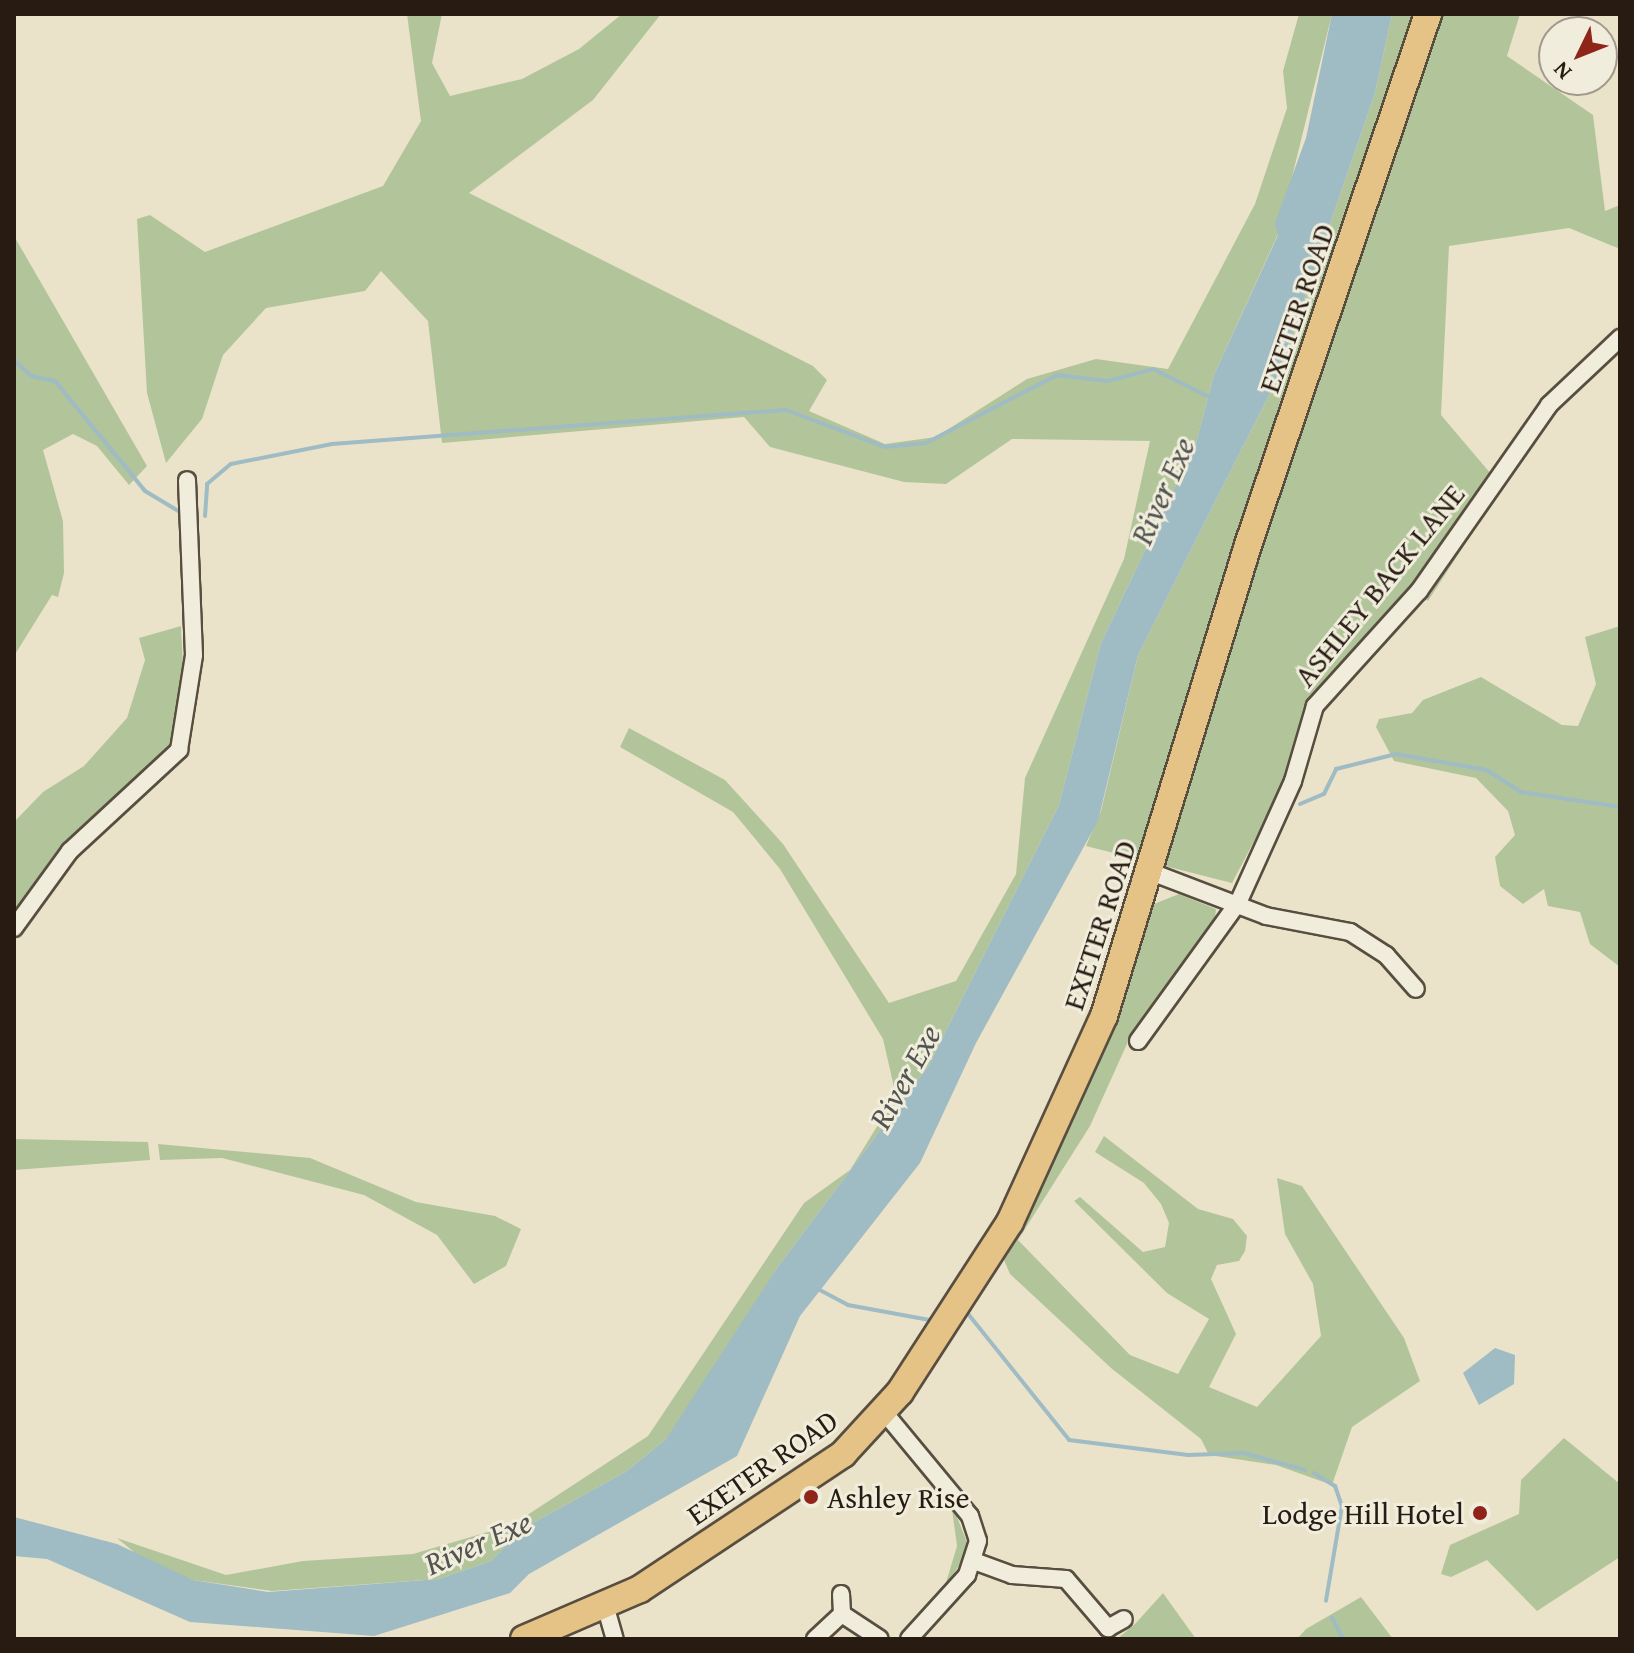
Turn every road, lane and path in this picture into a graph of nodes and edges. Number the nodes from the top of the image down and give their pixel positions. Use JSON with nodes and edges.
{"nodes":[{"id":1,"x":1428,"y":14,"type":"edge"},
{"id":2,"x":1620,"y":338,"type":"edge"},
{"id":3,"x":187,"y":480,"type":"dead end"},
{"id":4,"x":1151,"y":872,"type":"junction"},
{"id":5,"x":1238,"y":903,"type":"junction"},
{"id":6,"x":14,"y":928,"type":"edge"},
{"id":7,"x":1416,"y":989,"type":"dead end"},
{"id":8,"x":1138,"y":1041,"type":"dead end"},
{"id":9,"x":884,"y":1412,"type":"junction"},
{"id":10,"x":974,"y":1561,"type":"junction"},
{"id":11,"x":841,"y":1594,"type":"dead end"},
{"id":12,"x":605,"y":1605,"type":"junction"},
{"id":13,"x":842,"y":1614,"type":"junction"},
{"id":14,"x":1124,"y":1619,"type":"dead end"},
{"id":15,"x":1105,"y":1634,"type":"edge"},
{"id":16,"x":524,"y":1639,"type":"edge"},
{"id":17,"x":615,"y":1639,"type":"edge"},
{"id":18,"x":815,"y":1639,"type":"edge"},
{"id":19,"x":880,"y":1639,"type":"edge"},
{"id":20,"x":909,"y":1639,"type":"edge"}],
"edges":[{"from":1,"to":4,"type":"main road","name":"EXETER ROAD"},
{"from":2,"to":5,"type":"street","name":"ASHLEY BACK LANE"},
{"from":3,"to":6,"type":"street"},
{"from":4,"to":5,"type":"street"},
{"from":4,"to":9,"type":"main road","name":"EXETER ROAD"},
{"from":5,"to":7,"type":"street"},
{"from":5,"to":8,"type":"street"},
{"from":9,"to":10,"type":"street"},
{"from":9,"to":12,"type":"main road","name":"EXETER ROAD"},
{"from":10,"to":15,"type":"street"},
{"from":10,"to":20,"type":"street"},
{"from":11,"to":13,"type":"street"},
{"from":12,"to":16,"type":"main road","name":"EXETER ROAD"},
{"from":12,"to":17,"type":"street"},
{"from":13,"to":18,"type":"street"},
{"from":13,"to":19,"type":"street"},
{"from":14,"to":15,"type":"street"}]}
